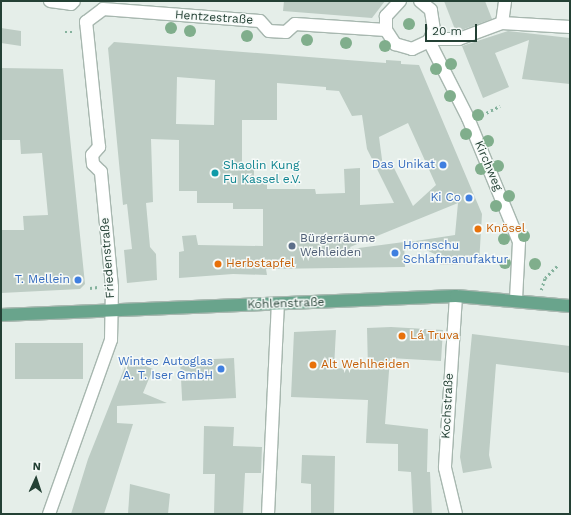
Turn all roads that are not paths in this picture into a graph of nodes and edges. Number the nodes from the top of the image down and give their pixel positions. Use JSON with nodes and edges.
{"nodes":[{"id":1,"x":50,"y":1,"type":"edge"},
{"id":2,"x":400,"y":1,"type":"edge"},
{"id":3,"x":420,"y":1,"type":"edge"},
{"id":4,"x":505,"y":1,"type":"edge"},
{"id":5,"x":73,"y":2,"type":"edge"},
{"id":6,"x":86,"y":22,"type":"joint"},
{"id":7,"x":502,"y":23,"type":"junction"},
{"id":8,"x":570,"y":27,"type":"edge"},
{"id":9,"x":386,"y":30,"type":"junction"},
{"id":10,"x":430,"y":40,"type":"junction"},
{"id":11,"x":456,"y":296,"type":"junction"},
{"id":12,"x":516,"y":299,"type":"junction"},
{"id":13,"x":278,"y":304,"type":"junction"},
{"id":14,"x":570,"y":306,"type":"edge"},
{"id":15,"x":110,"y":311,"type":"junction"},
{"id":16,"x":1,"y":315,"type":"edge"},
{"id":17,"x":49,"y":514,"type":"edge"},
{"id":18,"x":268,"y":514,"type":"edge"},
{"id":19,"x":456,"y":514,"type":"edge"}],
"edges":[{"from":1,"to":5,"type":"street"},
{"from":2,"to":9,"type":"street"},
{"from":3,"to":10,"type":"street"},
{"from":4,"to":7,"type":"street"},
{"from":6,"to":9,"type":"street","name":"Hentzestraße"},
{"from":6,"to":15,"type":"street","name":"Friedenstraße"},
{"from":7,"to":8,"type":"street"},
{"from":7,"to":10,"type":"street"},
{"from":9,"to":10,"type":"street"},
{"from":10,"to":12,"type":"street","name":"Kirchweg"},
{"from":11,"to":12,"type":"main road","name":"Kohlenstraße"},
{"from":11,"to":13,"type":"main road","name":"Kohlenstraße"},
{"from":11,"to":19,"type":"street","name":"Kochstraße"},
{"from":12,"to":14,"type":"main road","name":"Kohlenstraße"},
{"from":13,"to":15,"type":"main road","name":"Kohlenstraße"},
{"from":13,"to":18,"type":"street"},
{"from":15,"to":16,"type":"main road","name":"Kohlenstraße"},
{"from":15,"to":17,"type":"street","name":"Friedenstraße"}]}
